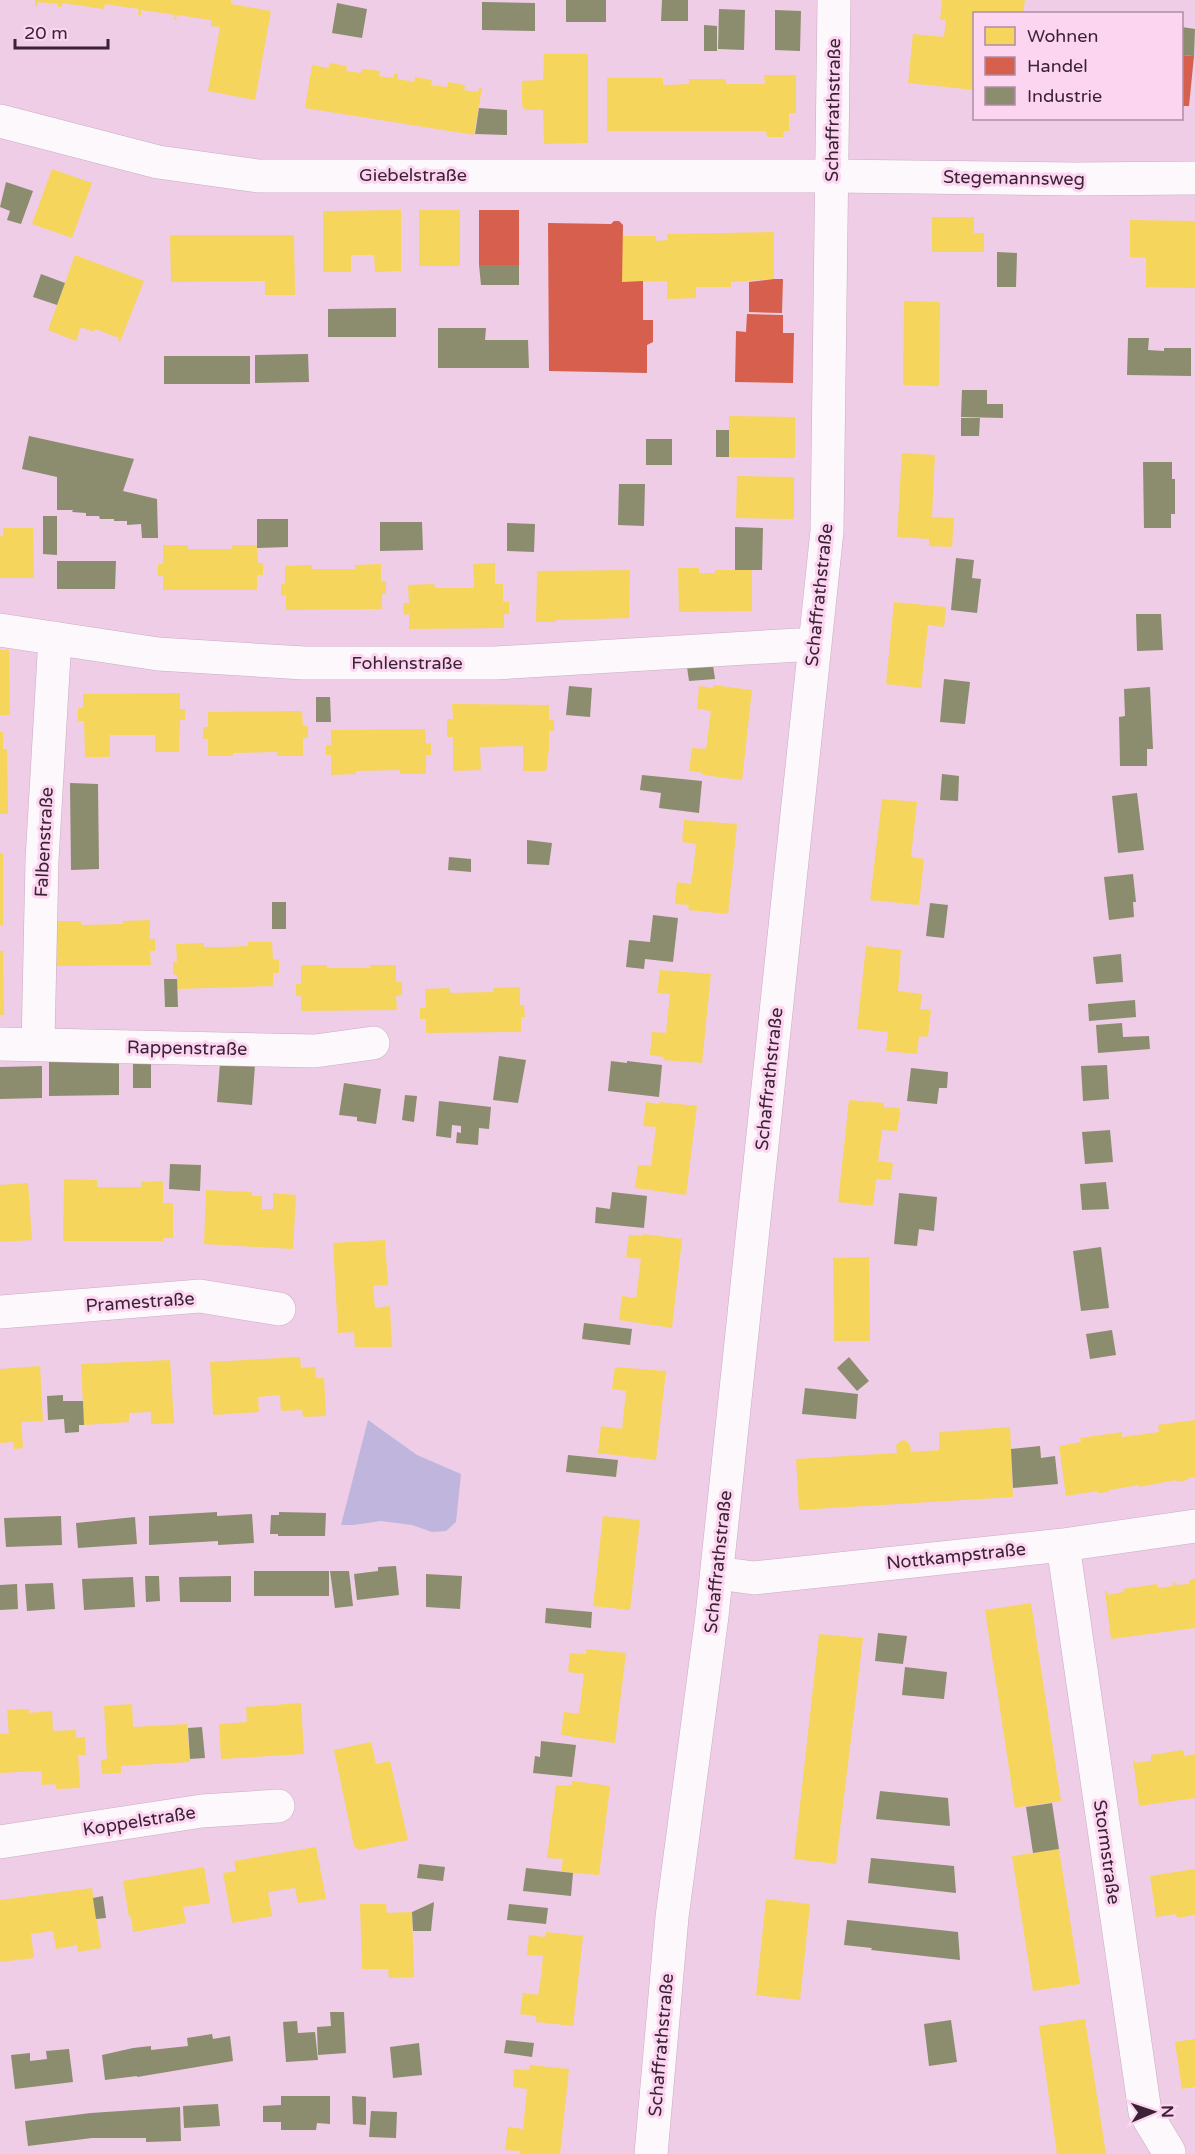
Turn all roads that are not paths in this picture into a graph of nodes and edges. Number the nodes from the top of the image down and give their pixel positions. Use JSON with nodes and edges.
{"nodes":[{"id":1,"x":834,"y":0,"type":"edge"},
{"id":2,"x":0,"y":121,"type":"edge"},
{"id":3,"x":832,"y":176,"type":"junction"},
{"id":4,"x":1195,"y":178,"type":"edge"},
{"id":5,"x":0,"y":630,"type":"edge"},
{"id":6,"x":55,"y":638,"type":"junction"},
{"id":7,"x":814,"y":644,"type":"junction"},
{"id":8,"x":373,"y":1043,"type":"dead end"},
{"id":9,"x":0,"y":1044,"type":"edge"},
{"id":10,"x":38,"y":1045,"type":"junction"},
{"id":11,"x":279,"y":1309,"type":"dead end"},
{"id":12,"x":0,"y":1312,"type":"edge"},
{"id":13,"x":1195,"y":1526,"type":"edge"},
{"id":14,"x":1064,"y":1545,"type":"junction"},
{"id":15,"x":717,"y":1573,"type":"junction"},
{"id":16,"x":278,"y":1806,"type":"dead end"},
{"id":17,"x":0,"y":1842,"type":"edge"},
{"id":18,"x":1169,"y":2152,"type":"dead end"},
{"id":19,"x":651,"y":2154,"type":"edge"}],
"edges":[{"from":1,"to":3,"type":"street","name":"Schaffrathstraße"},
{"from":2,"to":3,"type":"street","name":"Giebelstraße"},
{"from":3,"to":4,"type":"street","name":"Stegemannsweg"},
{"from":3,"to":7,"type":"street","name":"Schaffrathstraße"},
{"from":5,"to":6,"type":"street","name":"Fohlenstraße"},
{"from":6,"to":7,"type":"street","name":"Fohlenstraße"},
{"from":6,"to":10,"type":"street","name":"Falbenstraße"},
{"from":7,"to":15,"type":"street","name":"Schaffrathstraße"},
{"from":8,"to":10,"type":"street","name":"Rappenstraße"},
{"from":9,"to":10,"type":"street","name":"Rappenstraße"},
{"from":11,"to":12,"type":"street","name":"Pramestraße"},
{"from":13,"to":14,"type":"street","name":"Nottkampstraße"},
{"from":14,"to":15,"type":"street","name":"Nottkampstraße"},
{"from":14,"to":18,"type":"street","name":"Stormstraße"},
{"from":15,"to":19,"type":"street","name":"Schaffrathstraße"},
{"from":16,"to":17,"type":"street","name":"Koppelstraße"}]}
